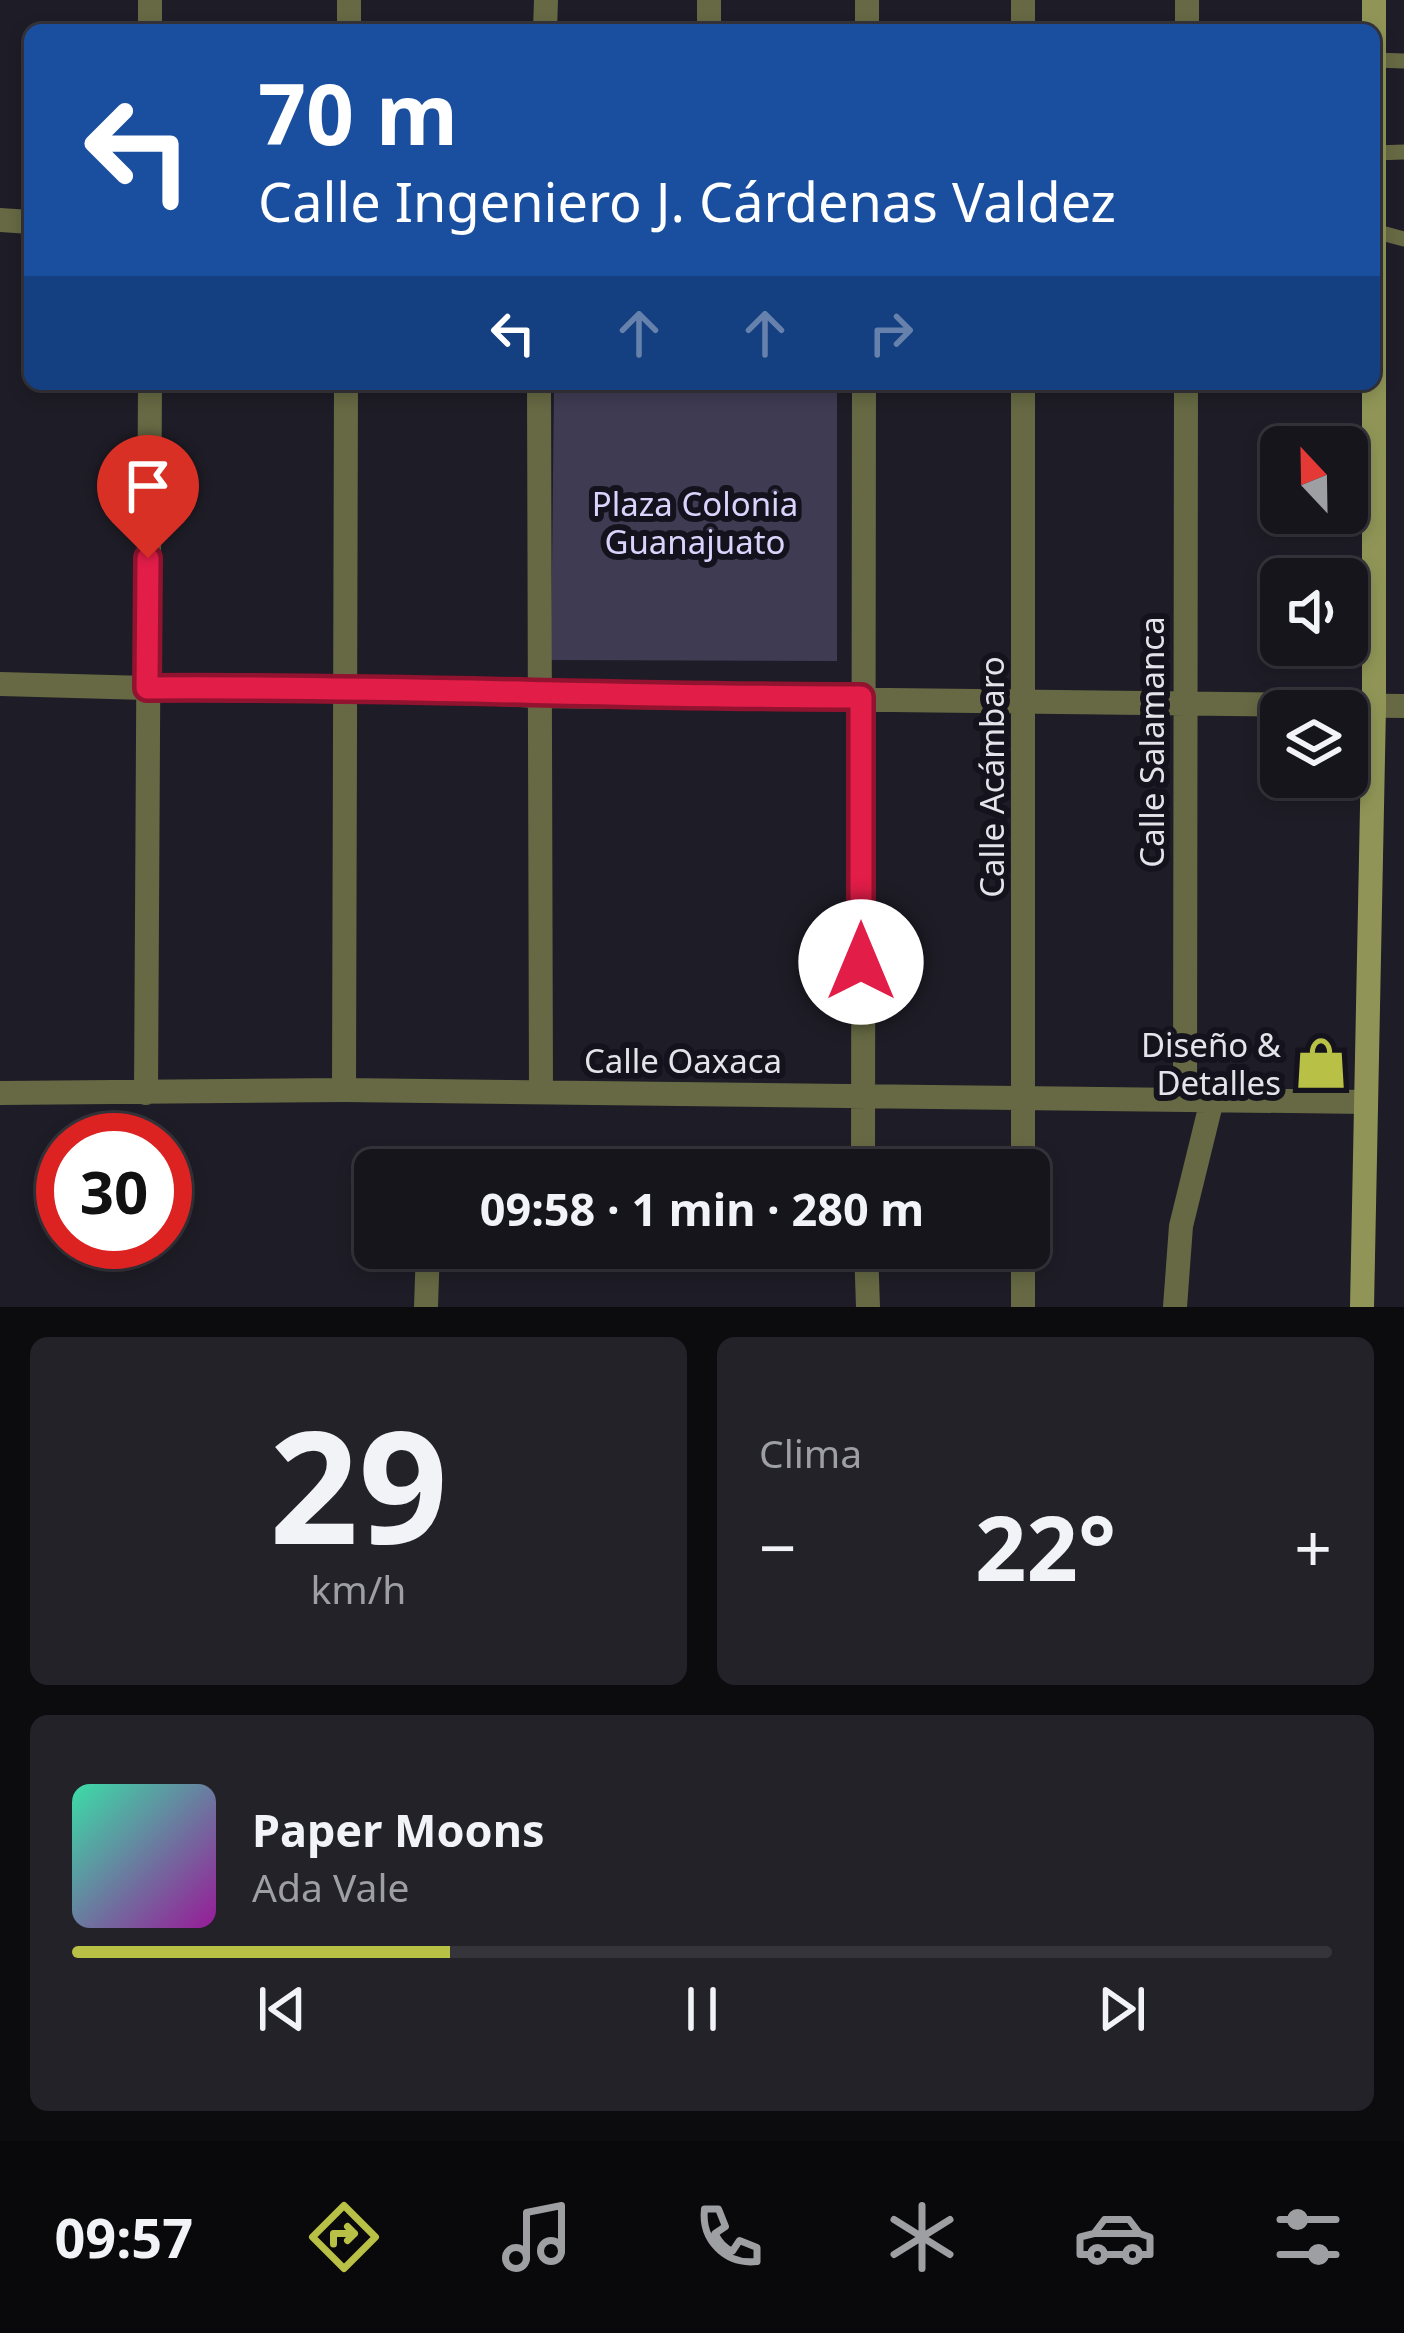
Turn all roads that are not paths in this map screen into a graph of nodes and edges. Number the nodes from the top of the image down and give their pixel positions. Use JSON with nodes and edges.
{"nodes":[{"id":1,"x":150,"y":390,"type":"edge"},
{"id":2,"x":346,"y":390,"type":"edge"},
{"id":3,"x":539,"y":390,"type":"edge"},
{"id":4,"x":864,"y":390,"type":"edge"},
{"id":5,"x":1023,"y":390,"type":"edge"},
{"id":6,"x":1186,"y":390,"type":"edge"},
{"id":7,"x":1374,"y":390,"type":"edge"},
{"id":8,"x":0,"y":684,"type":"edge"},
{"id":9,"x":344,"y":686,"type":"junction"},
{"id":10,"x":147,"y":688,"type":"junction"},
{"id":11,"x":537,"y":695,"type":"junction"},
{"id":12,"x":861,"y":697,"type":"junction"},
{"id":13,"x":1025,"y":700,"type":"junction"},
{"id":14,"x":1184,"y":703,"type":"junction"},
{"id":15,"x":1404,"y":706,"type":"edge"},
{"id":16,"x":1374,"y":707,"type":"junction"},
{"id":17,"x":344,"y":1090,"type":"junction"},
{"id":18,"x":541,"y":1092,"type":"junction"},
{"id":19,"x":0,"y":1093,"type":"edge"},
{"id":20,"x":146,"y":1093,"type":"junction"},
{"id":21,"x":861,"y":1094,"type":"junction"},
{"id":22,"x":1023,"y":1095,"type":"junction"},
{"id":23,"x":1185,"y":1100,"type":"junction"},
{"id":24,"x":1212,"y":1100,"type":"junction"},
{"id":25,"x":1366,"y":1102,"type":"junction"},
{"id":26,"x":862,"y":1149,"type":"edge"},
{"id":27,"x":1023,"y":1149,"type":"edge"},
{"id":28,"x":427,"y":1269,"type":"edge"},
{"id":29,"x":867,"y":1269,"type":"edge"},
{"id":30,"x":1023,"y":1269,"type":"edge"},
{"id":31,"x":426,"y":1307,"type":"edge"},
{"id":32,"x":868,"y":1307,"type":"edge"},
{"id":33,"x":1023,"y":1307,"type":"edge"},
{"id":34,"x":1174,"y":1307,"type":"edge"},
{"id":35,"x":1362,"y":1307,"type":"edge"}],
"edges":[{"from":1,"to":10,"type":"street"},
{"from":2,"to":9,"type":"street"},
{"from":3,"to":11,"type":"street"},
{"from":4,"to":12,"type":"street"},
{"from":5,"to":13,"type":"street","name":"Calle Acámbaro"},
{"from":6,"to":14,"type":"street","name":"Calle Salamanca"},
{"from":7,"to":16,"type":"main road"},
{"from":8,"to":10,"type":"street"},
{"from":9,"to":10,"type":"street"},
{"from":9,"to":11,"type":"street"},
{"from":9,"to":17,"type":"street"},
{"from":10,"to":20,"type":"street"},
{"from":11,"to":12,"type":"street"},
{"from":11,"to":18,"type":"street"},
{"from":12,"to":13,"type":"street"},
{"from":12,"to":21,"type":"street"},
{"from":13,"to":14,"type":"street"},
{"from":13,"to":22,"type":"street","name":"Calle Acámbaro"},
{"from":14,"to":16,"type":"street"},
{"from":14,"to":23,"type":"street","name":"Calle Salamanca"},
{"from":15,"to":16,"type":"street"},
{"from":16,"to":25,"type":"main road"},
{"from":17,"to":18,"type":"street","name":"Calle Oaxaca"},
{"from":17,"to":20,"type":"street","name":"Calle Oaxaca"},
{"from":18,"to":21,"type":"street","name":"Calle Oaxaca"},
{"from":19,"to":20,"type":"street","name":"Calle Oaxaca"},
{"from":21,"to":22,"type":"street","name":"Calle Oaxaca"},
{"from":21,"to":26,"type":"street"},
{"from":22,"to":23,"type":"street","name":"Calle Oaxaca"},
{"from":22,"to":27,"type":"street","name":"Calle Acámbaro"},
{"from":23,"to":24,"type":"street","name":"Calle Oaxaca"},
{"from":24,"to":25,"type":"street","name":"Calle Oaxaca"},
{"from":24,"to":34,"type":"street"},
{"from":25,"to":35,"type":"main road"},
{"from":28,"to":31,"type":"street"},
{"from":29,"to":32,"type":"street"},
{"from":30,"to":33,"type":"street"}]}
